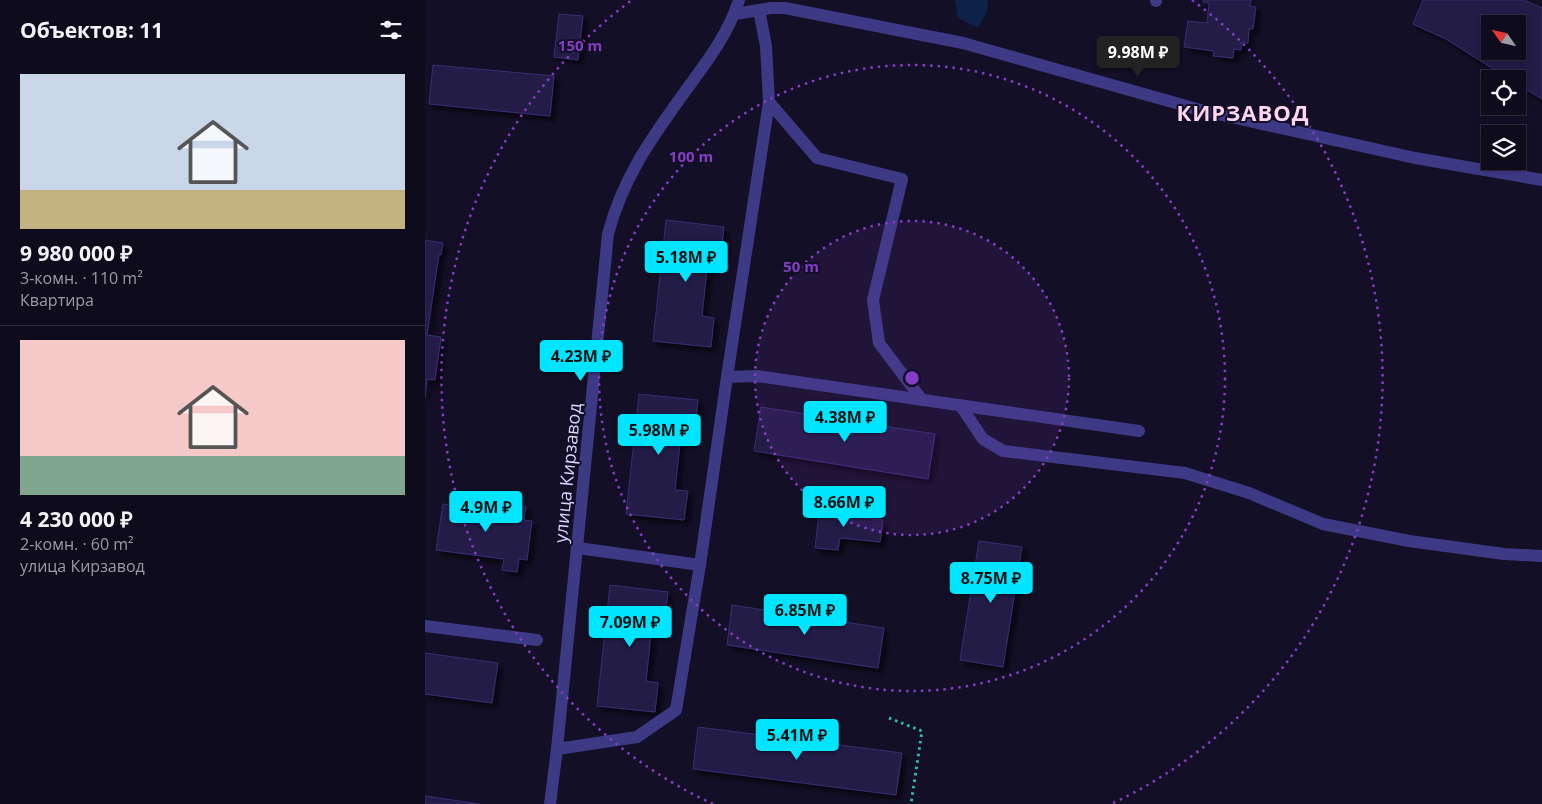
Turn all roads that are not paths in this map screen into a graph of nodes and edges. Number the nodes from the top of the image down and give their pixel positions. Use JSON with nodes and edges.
{"nodes":[{"id":1,"x":739,"y":0,"type":"edge"},
{"id":2,"x":759,"y":10,"type":"junction"},
{"id":3,"x":735,"y":14,"type":"junction"},
{"id":4,"x":769,"y":102,"type":"junction"},
{"id":5,"x":1542,"y":180,"type":"edge"},
{"id":6,"x":727,"y":377,"type":"junction"},
{"id":7,"x":922,"y":400,"type":"junction"},
{"id":8,"x":959,"y":405,"type":"junction"},
{"id":9,"x":1139,"y":431,"type":"dead end"},
{"id":10,"x":578,"y":548,"type":"junction"},
{"id":11,"x":1542,"y":556,"type":"edge"},
{"id":12,"x":700,"y":565,"type":"junction"},
{"id":13,"x":425,"y":626,"type":"edge"},
{"id":14,"x":537,"y":640,"type":"dead end"},
{"id":15,"x":557,"y":749,"type":"junction"},
{"id":16,"x":550,"y":804,"type":"edge"}],
"edges":[{"from":1,"to":3,"type":"street","name":"улица Кирзавод"},
{"from":2,"to":3,"type":"street"},
{"from":2,"to":4,"type":"street"},
{"from":2,"to":5,"type":"street"},
{"from":3,"to":10,"type":"street","name":"улица Кирзавод"},
{"from":4,"to":6,"type":"street"},
{"from":4,"to":7,"type":"street"},
{"from":6,"to":7,"type":"street"},
{"from":6,"to":12,"type":"street"},
{"from":7,"to":8,"type":"street"},
{"from":8,"to":9,"type":"street"},
{"from":8,"to":11,"type":"street"},
{"from":10,"to":12,"type":"street"},
{"from":10,"to":15,"type":"street","name":"улица Кирзавод"},
{"from":12,"to":15,"type":"street"},
{"from":13,"to":14,"type":"street"},
{"from":15,"to":16,"type":"street","name":"улица Кирзавод"}]}
